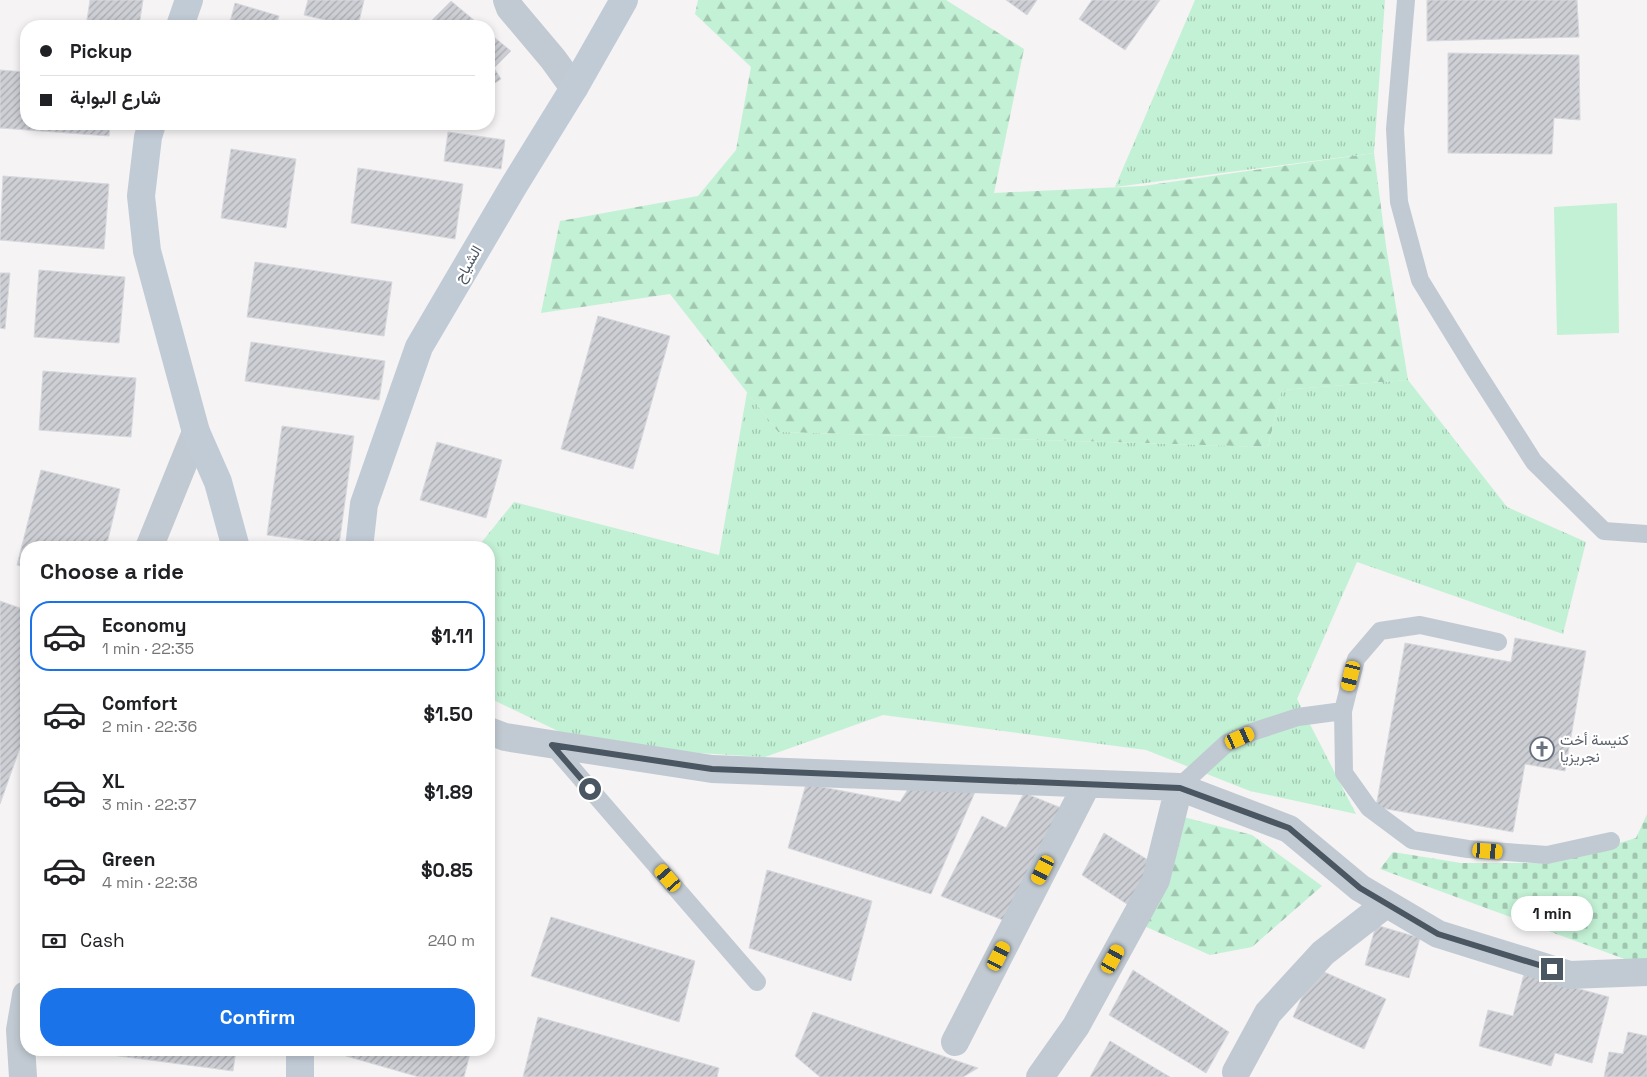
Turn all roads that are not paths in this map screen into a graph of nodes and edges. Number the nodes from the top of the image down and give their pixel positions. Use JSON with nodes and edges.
{"nodes":[{"id":1,"x":189,"y":0,"type":"edge"},
{"id":2,"x":507,"y":0,"type":"edge"},
{"id":3,"x":624,"y":0,"type":"edge"},
{"id":4,"x":1406,"y":0,"type":"edge"},
{"id":5,"x":182,"y":20,"type":"edge"},
{"id":6,"x":574,"y":88,"type":"junction"},
{"id":7,"x":150,"y":130,"type":"edge"},
{"id":8,"x":196,"y":432,"type":"junction"},
{"id":9,"x":1647,"y":534,"type":"edge"},
{"id":10,"x":152,"y":541,"type":"edge"},
{"id":11,"x":234,"y":541,"type":"edge"},
{"id":12,"x":360,"y":541,"type":"edge"},
{"id":13,"x":1498,"y":642,"type":"dead end"},
{"id":14,"x":1343,"y":711,"type":"junction"},
{"id":15,"x":495,"y":733,"type":"edge"},
{"id":16,"x":552,"y":745,"type":"junction"},
{"id":17,"x":1087,"y":784,"type":"junction"},
{"id":18,"x":1180,"y":788,"type":"junction"},
{"id":19,"x":1611,"y":842,"type":"dead end"},
{"id":20,"x":1386,"y":904,"type":"junction"},
{"id":21,"x":1647,"y":972,"type":"edge"},
{"id":22,"x":757,"y":982,"type":"dead end"},
{"id":23,"x":955,"y":1042,"type":"dead end"},
{"id":24,"x":22,"y":1056,"type":"edge"},
{"id":25,"x":300,"y":1056,"type":"edge"},
{"id":26,"x":1236,"y":1072,"type":"dead end"},
{"id":27,"x":23,"y":1077,"type":"edge"},
{"id":28,"x":300,"y":1077,"type":"edge"},
{"id":29,"x":1040,"y":1077,"type":"edge"}],
"edges":[{"from":1,"to":5,"type":"street"},
{"from":2,"to":6,"type":"street"},
{"from":3,"to":6,"type":"street","name":"الشياح"},
{"from":4,"to":9,"type":"lane"},
{"from":6,"to":12,"type":"street","name":"الشياح"},
{"from":7,"to":8,"type":"street"},
{"from":8,"to":10,"type":"street"},
{"from":8,"to":11,"type":"street"},
{"from":13,"to":14,"type":"lane"},
{"from":14,"to":18,"type":"lane"},
{"from":14,"to":19,"type":"lane"},
{"from":15,"to":16,"type":"street"},
{"from":16,"to":17,"type":"street"},
{"from":16,"to":22,"type":"lane"},
{"from":17,"to":18,"type":"street"},
{"from":17,"to":23,"type":"street"},
{"from":18,"to":20,"type":"street"},
{"from":18,"to":29,"type":"street"},
{"from":20,"to":21,"type":"street"},
{"from":20,"to":26,"type":"street"},
{"from":24,"to":27,"type":"street"},
{"from":25,"to":28,"type":"street"}]}
